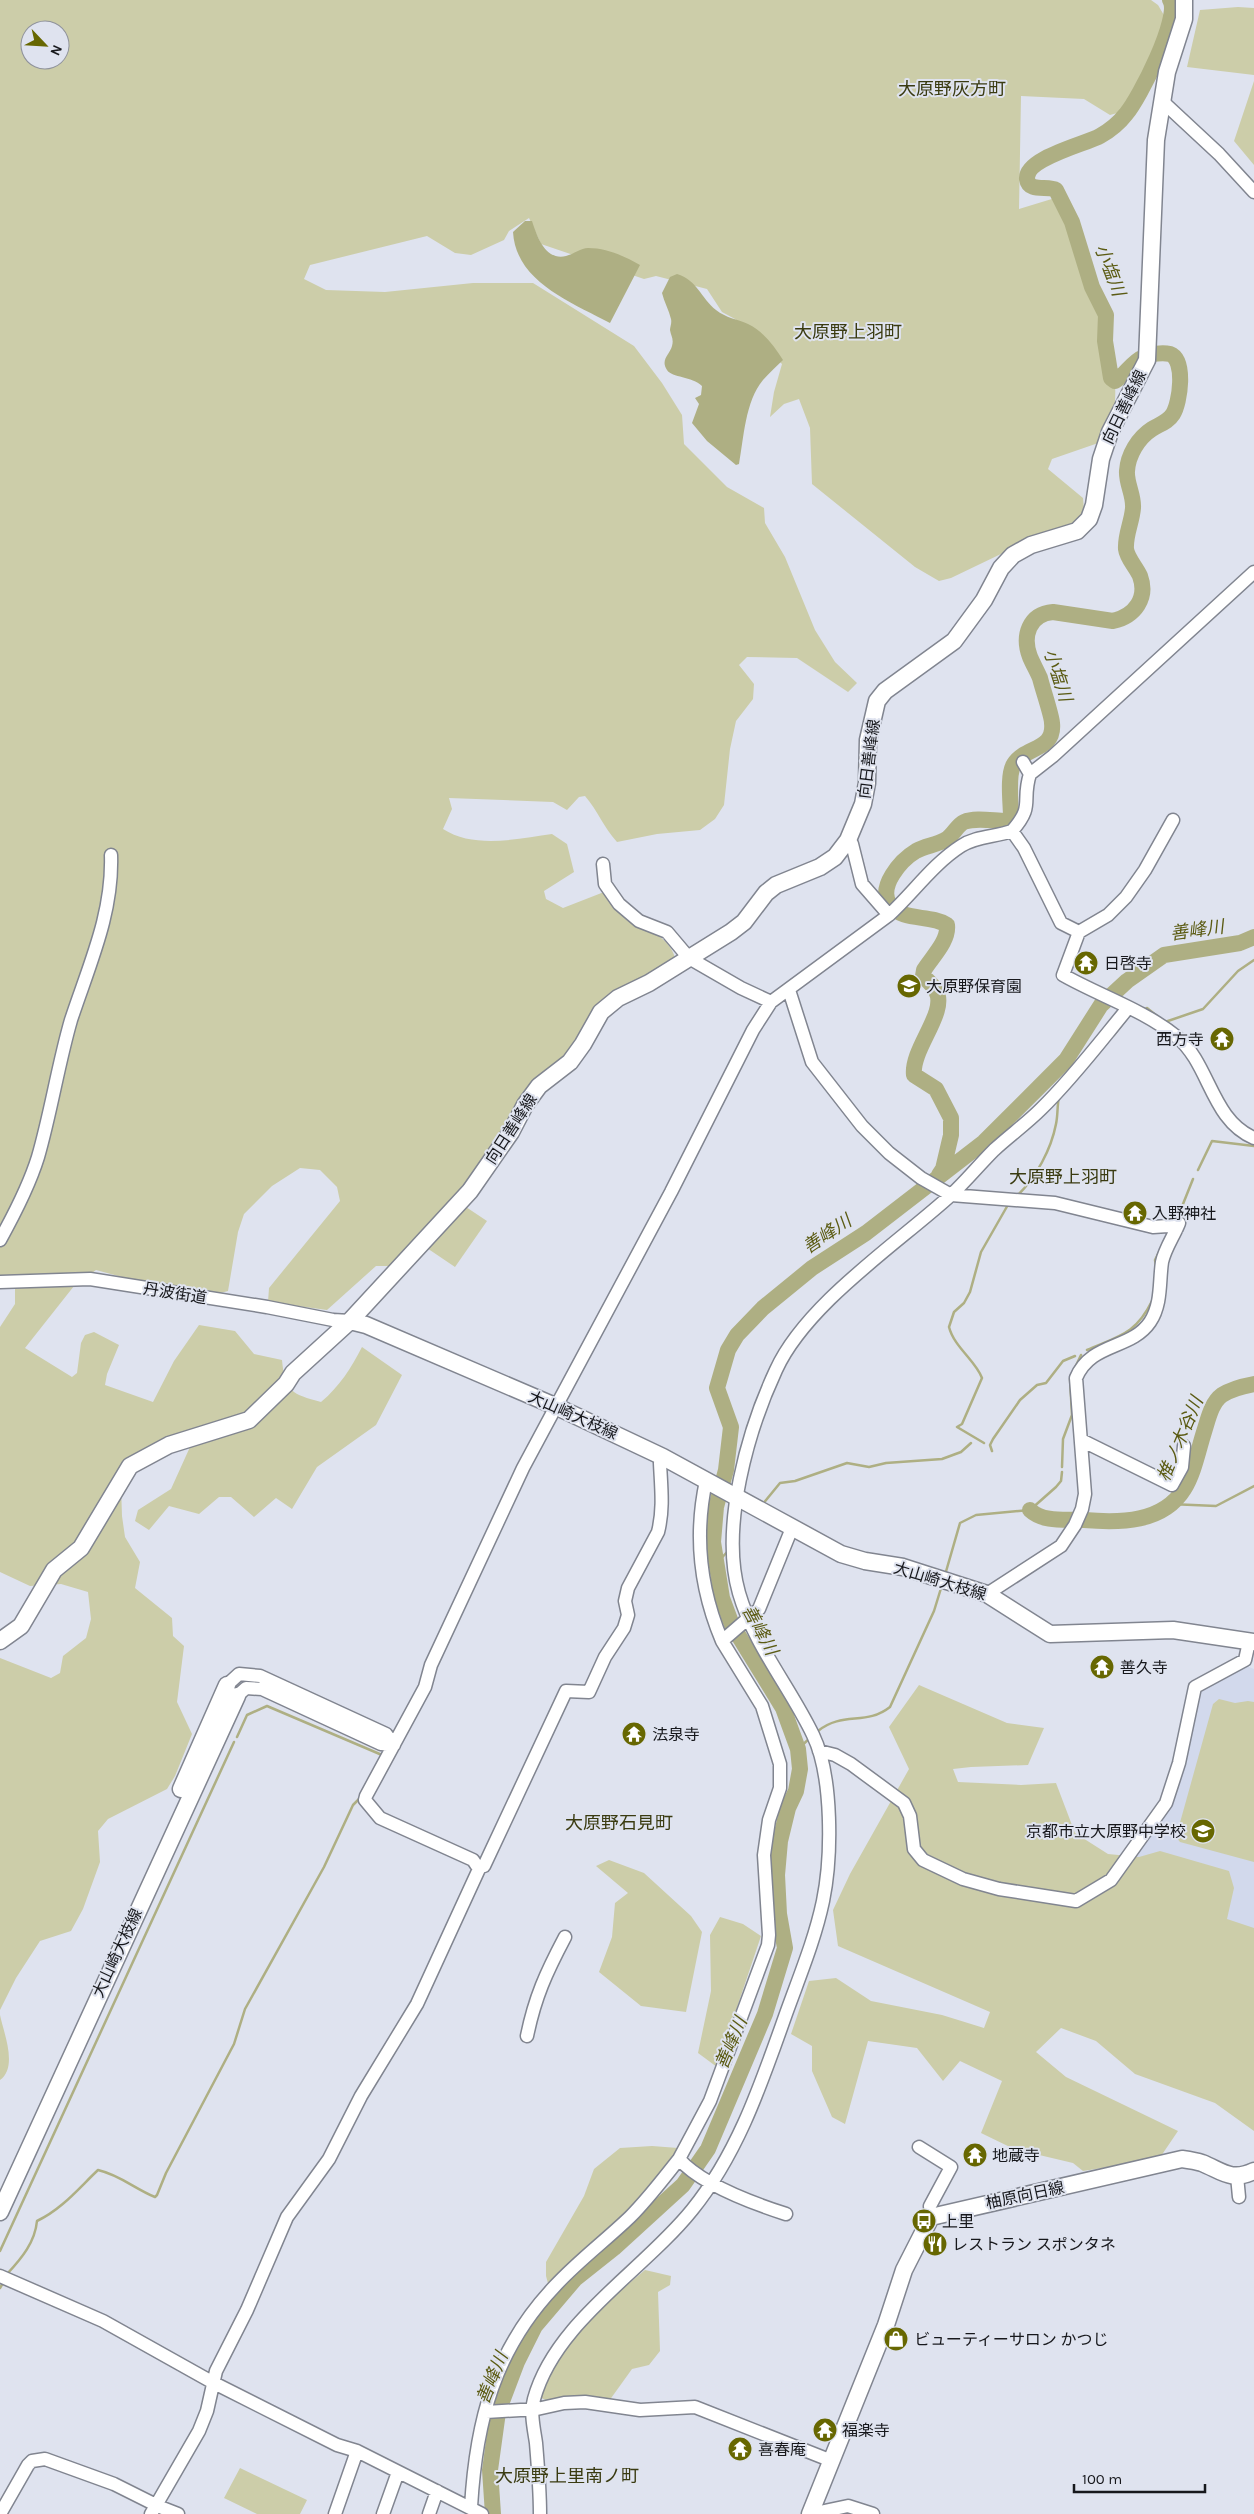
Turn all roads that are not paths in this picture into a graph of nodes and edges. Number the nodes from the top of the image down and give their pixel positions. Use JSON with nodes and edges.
{"nodes":[{"id":1,"x":1184,"y":0,"type":"edge"},
{"id":2,"x":1162,"y":101,"type":"junction"},
{"id":3,"x":1254,"y":192,"type":"edge"},
{"id":4,"x":1254,"y":572,"type":"edge"},
{"id":5,"x":1023,"y":762,"type":"dead end"},
{"id":6,"x":1030,"y":774,"type":"junction"},
{"id":7,"x":1173,"y":820,"type":"dead end"},
{"id":8,"x":1012,"y":831,"type":"junction"},
{"id":9,"x":848,"y":840,"type":"junction"},
{"id":10,"x":111,"y":855,"type":"dead end"},
{"id":11,"x":603,"y":864,"type":"dead end"},
{"id":12,"x":893,"y":911,"type":"junction"},
{"id":13,"x":1079,"y":932,"type":"junction"},
{"id":14,"x":689,"y":958,"type":"junction"},
{"id":15,"x":789,"y":990,"type":"junction"},
{"id":16,"x":771,"y":1002,"type":"junction"},
{"id":17,"x":1125,"y":1007,"type":"junction"},
{"id":18,"x":1254,"y":1138,"type":"edge"},
{"id":19,"x":949,"y":1194,"type":"junction"},
{"id":20,"x":0,"y":1240,"type":"edge"},
{"id":21,"x":0,"y":1282,"type":"edge"},
{"id":22,"x":350,"y":1321,"type":"junction"},
{"id":23,"x":555,"y":1406,"type":"junction"},
{"id":24,"x":1081,"y":1440,"type":"junction"},
{"id":25,"x":1184,"y":1446,"type":"dead end"},
{"id":26,"x":663,"y":1457,"type":"junction"},
{"id":27,"x":707,"y":1481,"type":"junction"},
{"id":28,"x":736,"y":1497,"type":"junction"},
{"id":29,"x":792,"y":1528,"type":"junction"},
{"id":30,"x":987,"y":1594,"type":"junction"},
{"id":31,"x":746,"y":1620,"type":"junction"},
{"id":32,"x":724,"y":1639,"type":"junction"},
{"id":33,"x":0,"y":1641,"type":"edge"},
{"id":34,"x":1251,"y":1642,"type":"edge"},
{"id":35,"x":1249,"y":1663,"type":"edge"},
{"id":36,"x":232,"y":1690,"type":"junction"},
{"id":37,"x":815,"y":1741,"type":"junction"},
{"id":38,"x":394,"y":1745,"type":"junction"},
{"id":39,"x":479,"y":1867,"type":"junction"},
{"id":40,"x":565,"y":1937,"type":"dead end"},
{"id":41,"x":527,"y":2036,"type":"dead end"},
{"id":42,"x":919,"y":2147,"type":"dead end"},
{"id":43,"x":680,"y":2161,"type":"junction"},
{"id":44,"x":1254,"y":2171,"type":"edge"},
{"id":45,"x":1237,"y":2176,"type":"junction"},
{"id":46,"x":711,"y":2182,"type":"junction"},
{"id":47,"x":0,"y":2190,"type":"edge"},
{"id":48,"x":1239,"y":2197,"type":"dead end"},
{"id":49,"x":0,"y":2212,"type":"edge"},
{"id":50,"x":786,"y":2214,"type":"dead end"},
{"id":51,"x":931,"y":2217,"type":"junction"},
{"id":52,"x":0,"y":2276,"type":"edge"},
{"id":53,"x":212,"y":2382,"type":"junction"},
{"id":54,"x":529,"y":2409,"type":"junction"},
{"id":55,"x":486,"y":2412,"type":"dead end"},
{"id":56,"x":357,"y":2451,"type":"junction"},
{"id":57,"x":832,"y":2461,"type":"junction"},
{"id":58,"x":398,"y":2472,"type":"junction"},
{"id":59,"x":437,"y":2491,"type":"junction"},
{"id":60,"x":154,"y":2508,"type":"edge"},
{"id":61,"x":473,"y":2511,"type":"edge"},
{"id":62,"x":0,"y":2514,"type":"edge"},
{"id":63,"x":178,"y":2514,"type":"edge"},
{"id":64,"x":335,"y":2514,"type":"edge"},
{"id":65,"x":383,"y":2514,"type":"edge"},
{"id":66,"x":429,"y":2514,"type":"edge"},
{"id":67,"x":540,"y":2514,"type":"edge"},
{"id":68,"x":810,"y":2514,"type":"edge"},
{"id":69,"x":873,"y":2514,"type":"edge"}],
"edges":[{"from":1,"to":2,"type":"main road","name":"向日善峰線"},
{"from":2,"to":3,"type":"street"},
{"from":2,"to":9,"type":"main road","name":"向日善峰線"},
{"from":4,"to":6,"type":"street"},
{"from":5,"to":6,"type":"street"},
{"from":6,"to":8,"type":"street"},
{"from":7,"to":13,"type":"street"},
{"from":8,"to":12,"type":"street"},
{"from":8,"to":13,"type":"street"},
{"from":9,"to":12,"type":"street"},
{"from":9,"to":14,"type":"main road","name":"向日善峰線"},
{"from":10,"to":20,"type":"street"},
{"from":11,"to":14,"type":"street"},
{"from":12,"to":15,"type":"street"},
{"from":13,"to":17,"type":"street"},
{"from":14,"to":16,"type":"street"},
{"from":14,"to":22,"type":"main road","name":"向日善峰線"},
{"from":15,"to":16,"type":"street"},
{"from":15,"to":19,"type":"street"},
{"from":16,"to":23,"type":"street"},
{"from":17,"to":18,"type":"street"},
{"from":17,"to":19,"type":"street"},
{"from":19,"to":24,"type":"street"},
{"from":19,"to":28,"type":"street"},
{"from":21,"to":22,"type":"street","name":"丹波街道"},
{"from":22,"to":23,"type":"main road","name":"大山崎大枝線"},
{"from":22,"to":33,"type":"main road"},
{"from":23,"to":26,"type":"main road","name":"大山崎大枝線"},
{"from":23,"to":38,"type":"street"},
{"from":24,"to":25,"type":"street"},
{"from":24,"to":30,"type":"street"},
{"from":26,"to":27,"type":"main road","name":"大山崎大枝線"},
{"from":26,"to":39,"type":"street"},
{"from":27,"to":28,"type":"main road","name":"大山崎大枝線"},
{"from":27,"to":32,"type":"street"},
{"from":28,"to":29,"type":"main road","name":"大山崎大枝線"},
{"from":28,"to":31,"type":"street"},
{"from":29,"to":30,"type":"main road","name":"大山崎大枝線"},
{"from":29,"to":31,"type":"street"},
{"from":30,"to":34,"type":"main road","name":"大山崎大枝線"},
{"from":31,"to":32,"type":"street"},
{"from":31,"to":37,"type":"street"},
{"from":32,"to":43,"type":"street"},
{"from":34,"to":35,"type":"street"},
{"from":35,"to":37,"type":"street"},
{"from":36,"to":38,"type":"street"},
{"from":36,"to":47,"type":"main road","name":"大山崎大枝線"},
{"from":36,"to":49,"type":"main road","name":"大山崎大枝線"},
{"from":37,"to":46,"type":"street"},
{"from":38,"to":39,"type":"street"},
{"from":39,"to":53,"type":"street"},
{"from":40,"to":41,"type":"street"},
{"from":42,"to":51,"type":"street"},
{"from":43,"to":46,"type":"street"},
{"from":43,"to":61,"type":"street"},
{"from":44,"to":45,"type":"main road"},
{"from":45,"to":48,"type":"street"},
{"from":45,"to":51,"type":"main road","name":"柚原向日線"},
{"from":46,"to":50,"type":"street"},
{"from":46,"to":54,"type":"street"},
{"from":51,"to":57,"type":"main road"},
{"from":52,"to":53,"type":"street"},
{"from":53,"to":56,"type":"street"},
{"from":53,"to":60,"type":"street"},
{"from":54,"to":55,"type":"street"},
{"from":54,"to":57,"type":"street"},
{"from":54,"to":67,"type":"street"},
{"from":56,"to":58,"type":"street"},
{"from":56,"to":64,"type":"street"},
{"from":57,"to":68,"type":"main road"},
{"from":58,"to":59,"type":"street"},
{"from":58,"to":65,"type":"street"},
{"from":59,"to":61,"type":"street"},
{"from":59,"to":66,"type":"street"},
{"from":60,"to":62,"type":"street"},
{"from":60,"to":63,"type":"street"},
{"from":68,"to":69,"type":"street"}]}
